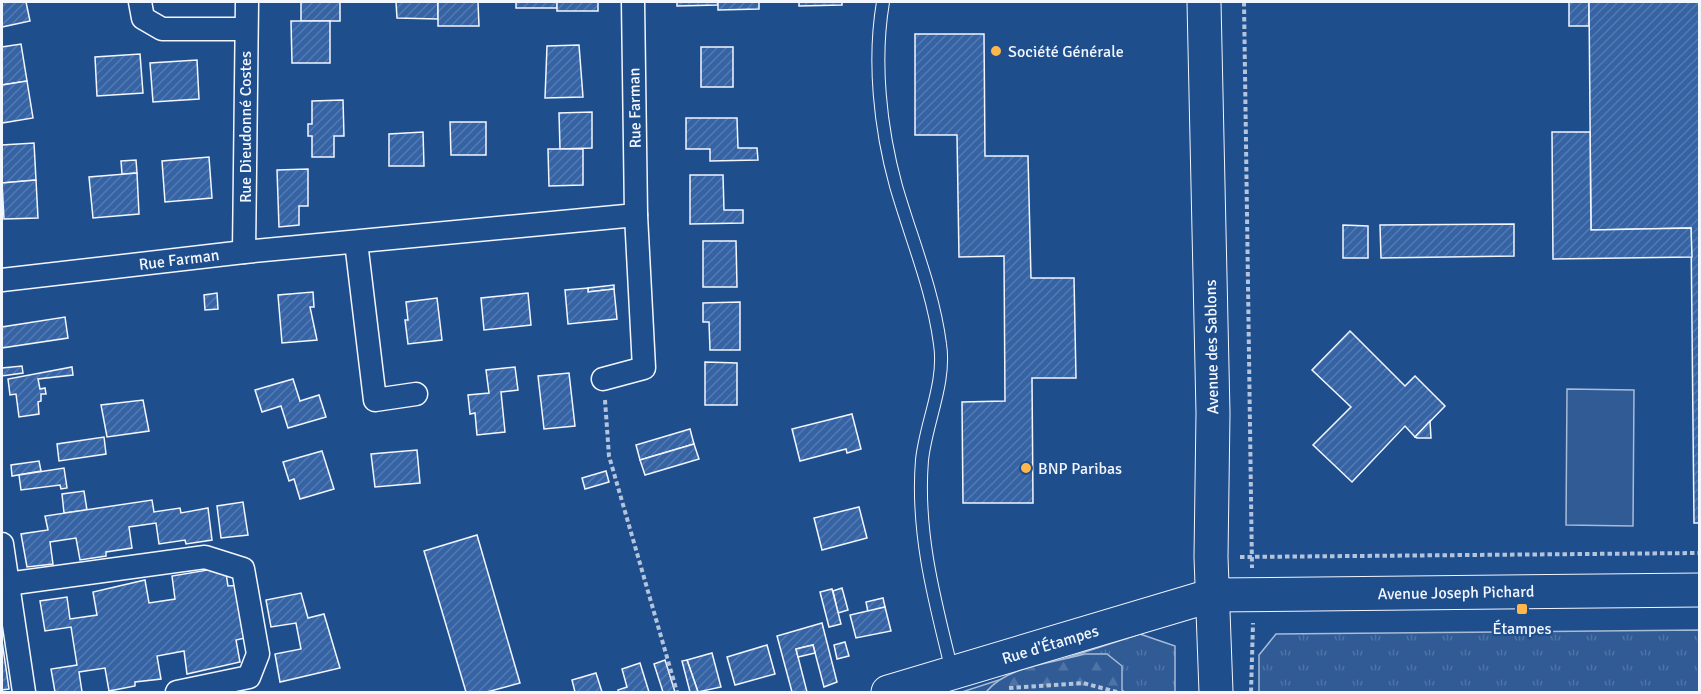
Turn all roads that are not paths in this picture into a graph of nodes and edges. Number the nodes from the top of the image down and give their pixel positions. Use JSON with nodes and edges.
{"nodes":[{"id":1,"x":141,"y":2,"type":"edge"},
{"id":2,"x":247,"y":2,"type":"edge"},
{"id":3,"x":633,"y":2,"type":"edge"},
{"id":4,"x":883,"y":2,"type":"edge"},
{"id":5,"x":1204,"y":2,"type":"edge"},
{"id":6,"x":246,"y":29,"type":"junction"},
{"id":7,"x":636,"y":215,"type":"junction"},
{"id":8,"x":356,"y":242,"type":"junction"},
{"id":9,"x":244,"y":252,"type":"junction"},
{"id":10,"x":2,"y":280,"type":"edge"},
{"id":11,"x":603,"y":379,"type":"road end"},
{"id":12,"x":416,"y":394,"type":"dead end"},
{"id":13,"x":2,"y":544,"type":"edge"},
{"id":14,"x":5,"y":576,"type":"edge"},
{"id":15,"x":1700,"y":590,"type":"edge"},
{"id":16,"x":1213,"y":595,"type":"junction"},
{"id":17,"x":962,"y":671,"type":"junction"},
{"id":18,"x":24,"y":693,"type":"edge"},
{"id":19,"x":177,"y":693,"type":"edge"},
{"id":20,"x":888,"y":693,"type":"edge"},
{"id":21,"x":1216,"y":693,"type":"edge"}],
"edges":[{"from":1,"to":6,"type":"street"},
{"from":2,"to":6,"type":"street","name":"Rue Dieudonné Costes"},
{"from":3,"to":7,"type":"street","name":"Rue Farman"},
{"from":4,"to":17,"type":"lane"},
{"from":5,"to":16,"type":"street","name":"Avenue des Sablons"},
{"from":6,"to":9,"type":"street","name":"Rue Dieudonné Costes"},
{"from":7,"to":8,"type":"street","name":"Rue Farman"},
{"from":7,"to":11,"type":"street","name":"Rue Farman"},
{"from":8,"to":9,"type":"street","name":"Rue Farman"},
{"from":8,"to":12,"type":"street"},
{"from":9,"to":10,"type":"street","name":"Rue Farman"},
{"from":13,"to":14,"type":"street"},
{"from":14,"to":18,"type":"street"},
{"from":14,"to":19,"type":"street"},
{"from":15,"to":16,"type":"street","name":"Avenue Joseph Pichard"},
{"from":16,"to":17,"type":"street","name":"Rue d'Étampes"},
{"from":16,"to":21,"type":"street","name":"Avenue des Sablons"},
{"from":17,"to":20,"type":"street","name":"Rue d'Étampes"}]}
